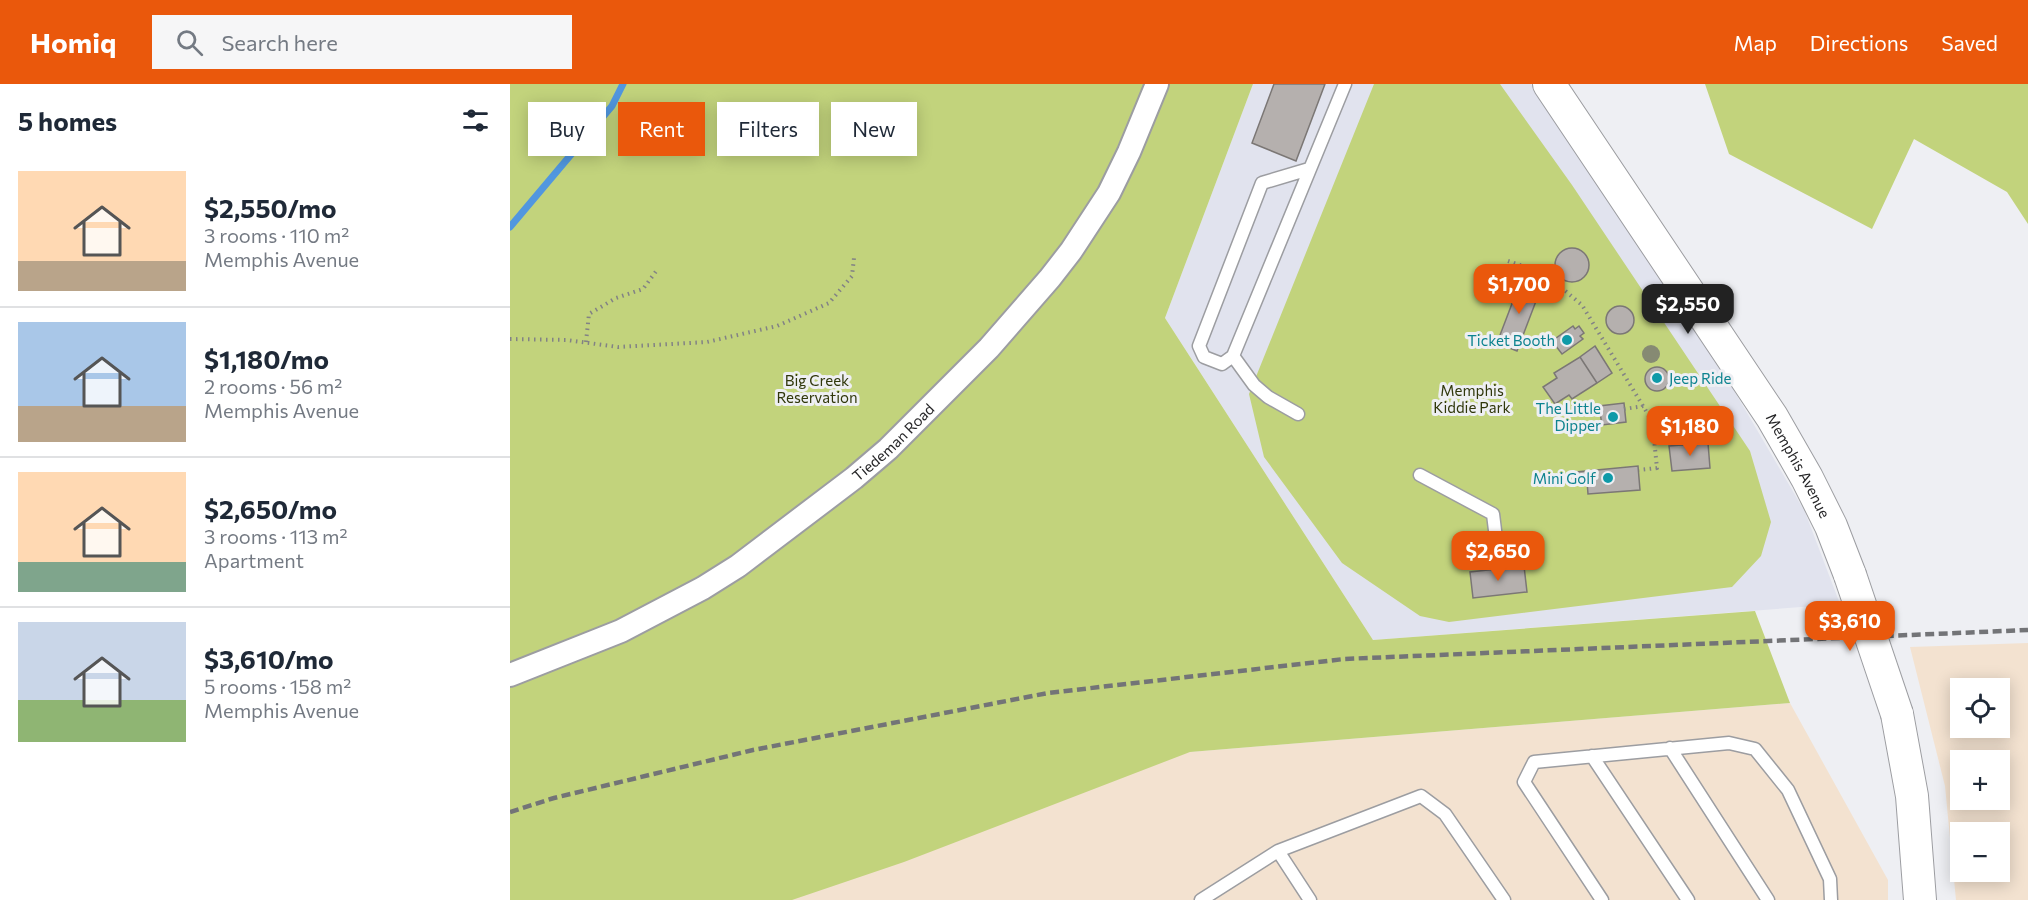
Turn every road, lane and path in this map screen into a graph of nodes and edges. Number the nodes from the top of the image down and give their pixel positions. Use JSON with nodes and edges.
{"nodes":[{"id":1,"x":1157,"y":84,"type":"edge"},
{"id":2,"x":1345,"y":84,"type":"edge"},
{"id":3,"x":1548,"y":84,"type":"edge"},
{"id":4,"x":1309,"y":169,"type":"junction"},
{"id":5,"x":854,"y":258,"type":"dead end"},
{"id":6,"x":1508,"y":261,"type":"dead end"},
{"id":7,"x":657,"y":270,"type":"dead end"},
{"id":8,"x":510,"y":339,"type":"edge"},
{"id":9,"x":586,"y":342,"type":"junction"},
{"id":10,"x":1233,"y":356,"type":"junction"},
{"id":11,"x":1645,"y":406,"type":"junction"},
{"id":12,"x":1624,"y":409,"type":"dead end"},
{"id":13,"x":1298,"y":414,"type":"dead end"},
{"id":14,"x":1639,"y":470,"type":"dead end"},
{"id":15,"x":1420,"y":476,"type":"dead end"},
{"id":16,"x":1499,"y":563,"type":"dead end"},
{"id":17,"x":510,"y":675,"type":"edge"},
{"id":18,"x":1670,"y":748,"type":"junction"},
{"id":19,"x":1592,"y":756,"type":"junction"},
{"id":20,"x":1278,"y":851,"type":"junction"},
{"id":21,"x":1201,"y":900,"type":"edge"},
{"id":22,"x":1310,"y":900,"type":"edge"},
{"id":23,"x":1504,"y":900,"type":"edge"},
{"id":24,"x":1602,"y":900,"type":"edge"},
{"id":25,"x":1688,"y":900,"type":"edge"},
{"id":26,"x":1768,"y":900,"type":"edge"},
{"id":27,"x":1831,"y":900,"type":"edge"},
{"id":28,"x":1920,"y":900,"type":"edge"}],
"edges":[{"from":1,"to":17,"type":"street","name":"Tiedeman Road"},
{"from":2,"to":4,"type":"lane"},
{"from":3,"to":28,"type":"main road","name":"Memphis Avenue","bridge":true},
{"from":4,"to":10,"type":"lane"},
{"from":4,"to":10,"type":"lane"},
{"from":5,"to":9,"type":"path"},
{"from":6,"to":11,"type":"path"},
{"from":7,"to":9,"type":"path"},
{"from":8,"to":9,"type":"path"},
{"from":10,"to":13,"type":"lane"},
{"from":11,"to":12,"type":"path"},
{"from":11,"to":14,"type":"path"},
{"from":15,"to":16,"type":"lane"},
{"from":18,"to":19,"type":"lane"},
{"from":18,"to":26,"type":"lane"},
{"from":18,"to":27,"type":"lane"},
{"from":19,"to":24,"type":"lane"},
{"from":19,"to":25,"type":"lane"},
{"from":20,"to":21,"type":"lane"},
{"from":20,"to":22,"type":"lane"},
{"from":20,"to":23,"type":"lane"}]}
